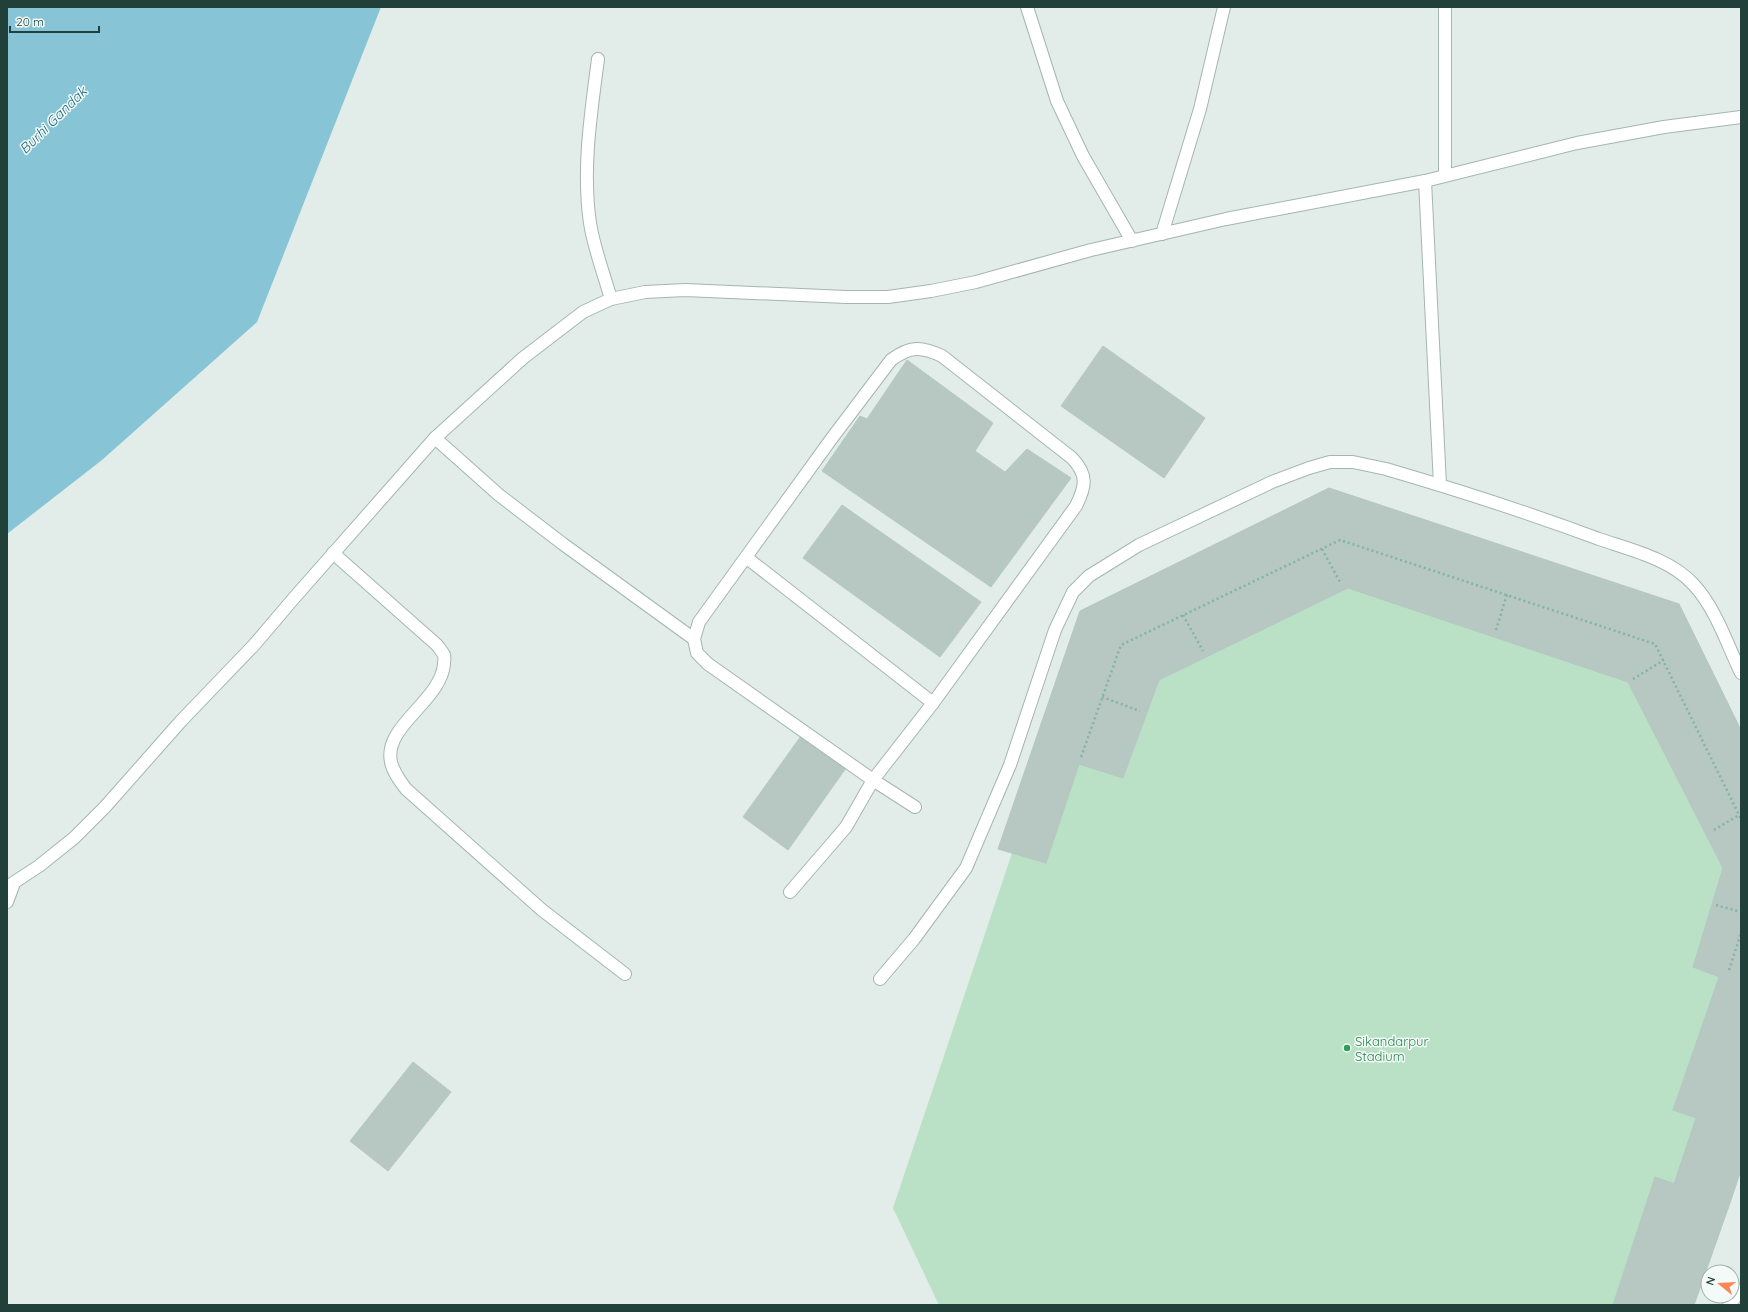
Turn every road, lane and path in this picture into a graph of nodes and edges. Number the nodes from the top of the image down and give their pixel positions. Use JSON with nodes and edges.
{"nodes":[{"id":1,"x":1027,"y":7,"type":"edge"},
{"id":2,"x":1224,"y":7,"type":"edge"},
{"id":3,"x":1444,"y":7,"type":"edge"},
{"id":4,"x":598,"y":60,"type":"dead end"},
{"id":5,"x":1741,"y":118,"type":"edge"},
{"id":6,"x":1445,"y":175,"type":"junction"},
{"id":7,"x":1425,"y":181,"type":"junction"},
{"id":8,"x":1162,"y":234,"type":"junction"},
{"id":9,"x":1132,"y":241,"type":"junction"},
{"id":10,"x":611,"y":299,"type":"junction"},
{"id":11,"x":435,"y":438,"type":"junction"},
{"id":12,"x":1440,"y":485,"type":"junction"},
{"id":13,"x":1322,"y":549,"type":"junction"},
{"id":14,"x":333,"y":553,"type":"junction"},
{"id":15,"x":747,"y":558,"type":"junction"},
{"id":16,"x":1340,"y":582,"type":"dead end"},
{"id":17,"x":1507,"y":594,"type":"junction"},
{"id":18,"x":1183,"y":615,"type":"junction"},
{"id":19,"x":1496,"y":630,"type":"dead end"},
{"id":20,"x":694,"y":639,"type":"junction"},
{"id":21,"x":1203,"y":651,"type":"dead end"},
{"id":22,"x":1664,"y":660,"type":"junction"},
{"id":23,"x":1741,"y":673,"type":"edge"},
{"id":24,"x":1634,"y":679,"type":"dead end"},
{"id":25,"x":1102,"y":697,"type":"junction"},
{"id":26,"x":933,"y":703,"type":"junction"},
{"id":27,"x":1140,"y":711,"type":"dead end"},
{"id":28,"x":1081,"y":757,"type":"dead end"},
{"id":29,"x":873,"y":780,"type":"junction"},
{"id":30,"x":915,"y":807,"type":"dead end"},
{"id":31,"x":1739,"y":815,"type":"junction"},
{"id":32,"x":1741,"y":819,"type":"edge"},
{"id":33,"x":1714,"y":830,"type":"dead end"},
{"id":34,"x":10,"y":885,"type":"edge"},
{"id":35,"x":790,"y":892,"type":"dead end"},
{"id":36,"x":7,"y":902,"type":"edge"},
{"id":37,"x":1716,"y":905,"type":"dead end"},
{"id":38,"x":1741,"y":912,"type":"edge"},
{"id":39,"x":1741,"y":932,"type":"edge"},
{"id":40,"x":1730,"y":970,"type":"dead end"},
{"id":41,"x":624,"y":974,"type":"dead end"},
{"id":42,"x":880,"y":979,"type":"dead end"},
{"id":43,"x":1741,"y":1290,"type":"edge"},
{"id":44,"x":1729,"y":1305,"type":"edge"}],
"edges":[{"from":1,"to":9,"type":"street"},
{"from":2,"to":8,"type":"street"},
{"from":3,"to":6,"type":"street"},
{"from":4,"to":10,"type":"street"},
{"from":5,"to":6,"type":"street"},
{"from":6,"to":7,"type":"street"},
{"from":7,"to":8,"type":"street"},
{"from":7,"to":12,"type":"street"},
{"from":8,"to":9,"type":"street"},
{"from":9,"to":10,"type":"street"},
{"from":10,"to":11,"type":"street"},
{"from":11,"to":14,"type":"street"},
{"from":11,"to":20,"type":"street"},
{"from":12,"to":23,"type":"street"},
{"from":12,"to":42,"type":"street"},
{"from":13,"to":16,"type":"path"},
{"from":13,"to":17,"type":"path"},
{"from":13,"to":18,"type":"path"},
{"from":14,"to":34,"type":"street"},
{"from":14,"to":41,"type":"street"},
{"from":15,"to":20,"type":"street"},
{"from":15,"to":26,"type":"street"},
{"from":15,"to":26,"type":"street"},
{"from":17,"to":19,"type":"path"},
{"from":17,"to":22,"type":"path"},
{"from":18,"to":21,"type":"path"},
{"from":18,"to":25,"type":"path"},
{"from":20,"to":29,"type":"street"},
{"from":22,"to":24,"type":"path"},
{"from":22,"to":31,"type":"path"},
{"from":25,"to":27,"type":"path"},
{"from":25,"to":28,"type":"path"},
{"from":26,"to":29,"type":"street"},
{"from":29,"to":30,"type":"street"},
{"from":29,"to":35,"type":"street"},
{"from":31,"to":32,"type":"path"},
{"from":31,"to":33,"type":"path"},
{"from":34,"to":36,"type":"street"},
{"from":37,"to":38,"type":"path"},
{"from":39,"to":40,"type":"path"},
{"from":43,"to":44,"type":"street"}]}
